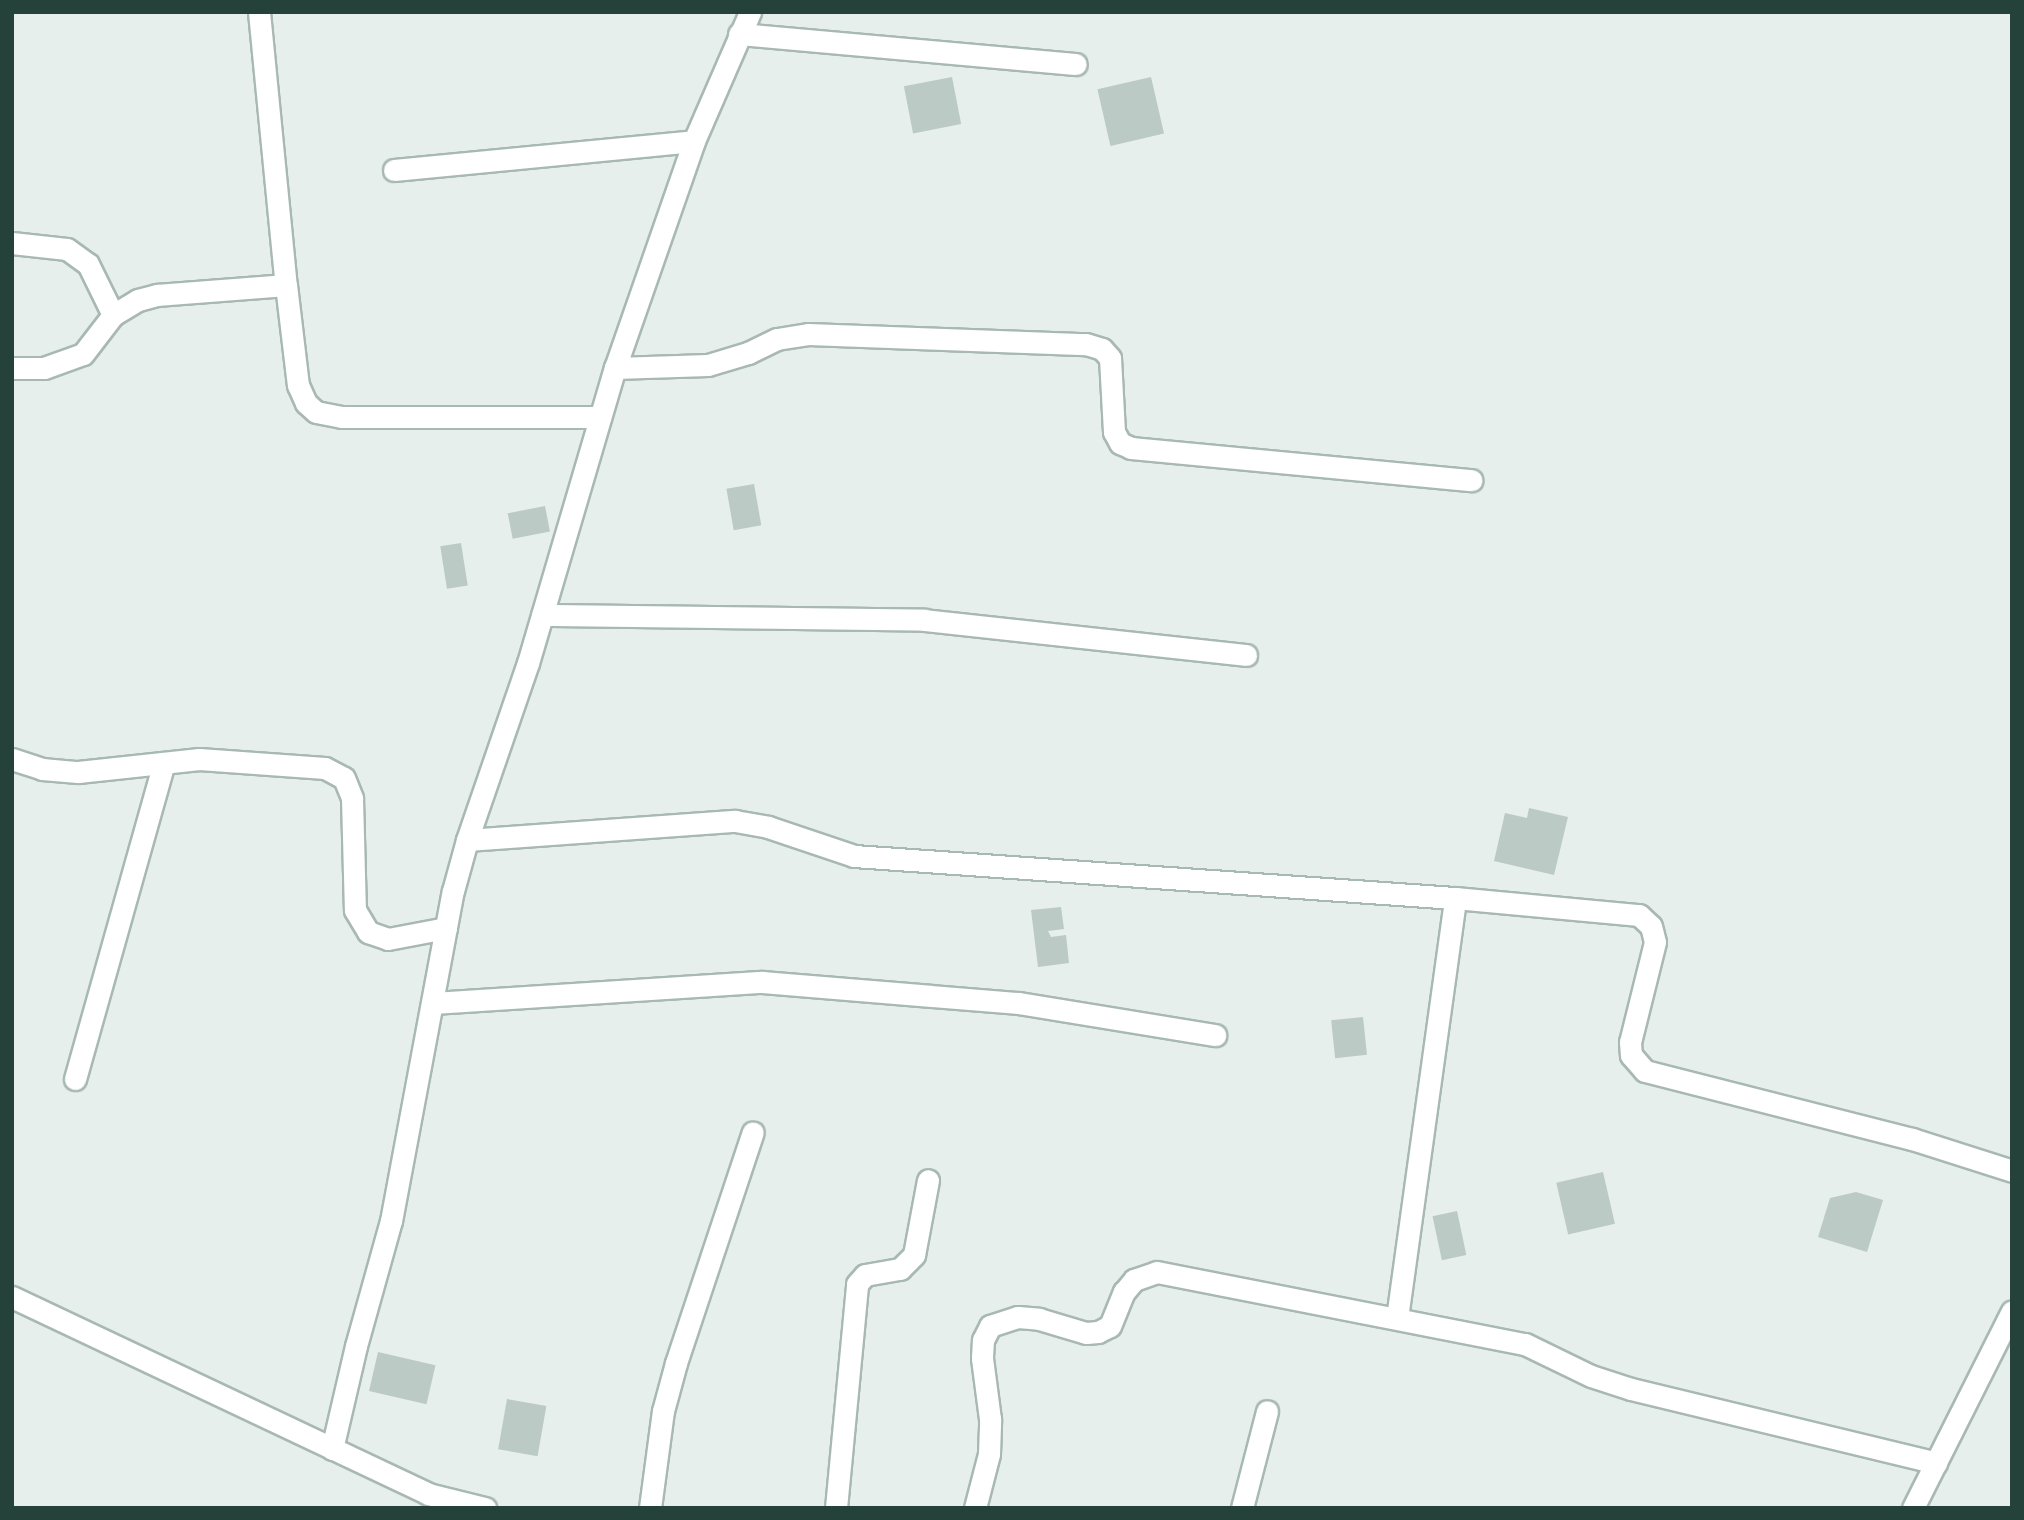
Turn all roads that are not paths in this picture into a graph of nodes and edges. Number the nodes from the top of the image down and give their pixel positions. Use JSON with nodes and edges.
{"nodes":[{"id":1,"x":260,"y":12,"type":"edge"},
{"id":2,"x":750,"y":12,"type":"edge"},
{"id":3,"x":739,"y":34,"type":"junction"},
{"id":4,"x":1076,"y":64,"type":"dead end"},
{"id":5,"x":694,"y":141,"type":"junction"},
{"id":6,"x":394,"y":170,"type":"dead end"},
{"id":7,"x":12,"y":243,"type":"edge"},
{"id":8,"x":286,"y":285,"type":"junction"},
{"id":9,"x":113,"y":314,"type":"junction"},
{"id":10,"x":12,"y":368,"type":"edge"},
{"id":11,"x":615,"y":368,"type":"junction"},
{"id":12,"x":600,"y":417,"type":"junction"},
{"id":13,"x":1471,"y":480,"type":"dead end"},
{"id":14,"x":541,"y":615,"type":"junction"},
{"id":15,"x":1246,"y":655,"type":"dead end"},
{"id":16,"x":12,"y":759,"type":"edge"},
{"id":17,"x":164,"y":763,"type":"junction"},
{"id":18,"x":467,"y":840,"type":"junction"},
{"id":19,"x":1455,"y":898,"type":"junction"},
{"id":20,"x":446,"y":928,"type":"junction"},
{"id":21,"x":432,"y":1003,"type":"junction"},
{"id":22,"x":1215,"y":1035,"type":"dead end"},
{"id":23,"x":75,"y":1079,"type":"dead end"},
{"id":24,"x":753,"y":1132,"type":"dead end"},
{"id":25,"x":2012,"y":1171,"type":"edge"},
{"id":26,"x":928,"y":1180,"type":"dead end"},
{"id":27,"x":12,"y":1297,"type":"edge"},
{"id":28,"x":2012,"y":1311,"type":"edge"},
{"id":29,"x":1397,"y":1318,"type":"junction"},
{"id":30,"x":1267,"y":1411,"type":"dead end"},
{"id":31,"x":332,"y":1449,"type":"junction"},
{"id":32,"x":1936,"y":1463,"type":"junction"},
{"id":33,"x":485,"y":1508,"type":"edge"},
{"id":34,"x":650,"y":1508,"type":"edge"},
{"id":35,"x":836,"y":1508,"type":"edge"},
{"id":36,"x":975,"y":1508,"type":"edge"},
{"id":37,"x":1242,"y":1508,"type":"edge"},
{"id":38,"x":1913,"y":1508,"type":"edge"}],
"edges":[{"from":1,"to":8,"type":"street"},
{"from":2,"to":3,"type":"street"},
{"from":3,"to":4,"type":"street"},
{"from":3,"to":5,"type":"street"},
{"from":5,"to":6,"type":"street"},
{"from":5,"to":11,"type":"street"},
{"from":7,"to":9,"type":"street"},
{"from":8,"to":9,"type":"street"},
{"from":8,"to":12,"type":"street"},
{"from":9,"to":10,"type":"street"},
{"from":11,"to":12,"type":"street"},
{"from":11,"to":13,"type":"street"},
{"from":12,"to":14,"type":"street"},
{"from":14,"to":15,"type":"street"},
{"from":14,"to":18,"type":"street"},
{"from":16,"to":17,"type":"street"},
{"from":17,"to":20,"type":"street"},
{"from":17,"to":23,"type":"street"},
{"from":18,"to":19,"type":"street"},
{"from":18,"to":20,"type":"street"},
{"from":19,"to":25,"type":"street"},
{"from":19,"to":29,"type":"street"},
{"from":20,"to":21,"type":"street"},
{"from":21,"to":22,"type":"street"},
{"from":21,"to":31,"type":"street"},
{"from":24,"to":34,"type":"street"},
{"from":26,"to":35,"type":"street"},
{"from":27,"to":31,"type":"street"},
{"from":28,"to":32,"type":"street"},
{"from":29,"to":32,"type":"street"},
{"from":29,"to":36,"type":"street"},
{"from":30,"to":37,"type":"street"},
{"from":31,"to":33,"type":"street"},
{"from":32,"to":38,"type":"street"}]}
